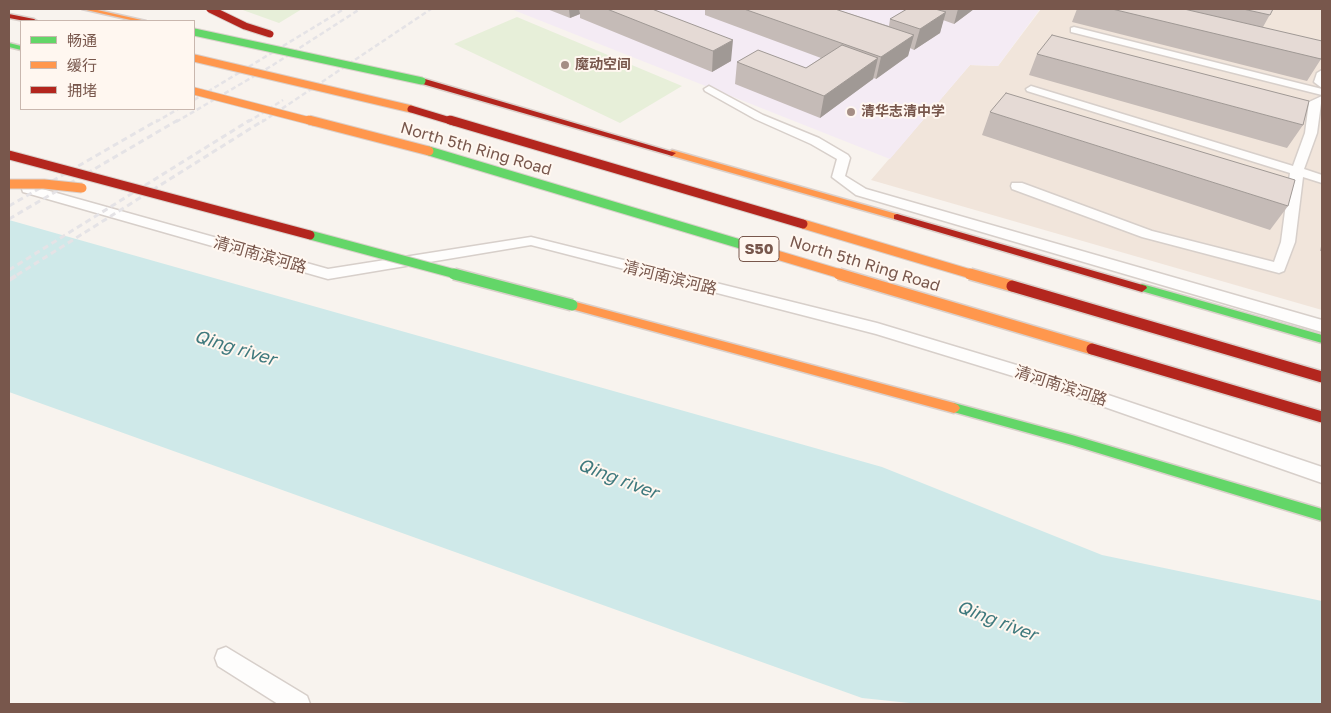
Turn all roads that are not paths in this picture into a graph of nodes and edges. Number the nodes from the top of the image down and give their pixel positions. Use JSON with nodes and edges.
{"nodes":[{"id":1,"x":85,"y":9,"type":"edge"},
{"id":2,"x":210,"y":9,"type":"edge"},
{"id":3,"x":9,"y":16,"type":"edge"},
{"id":4,"x":29,"y":20,"type":"edge"},
{"id":5,"x":138,"y":20,"type":"edge"},
{"id":6,"x":1074,"y":30,"type":"dead end"},
{"id":7,"x":195,"y":32,"type":"edge"},
{"id":8,"x":195,"y":58,"type":"edge"},
{"id":9,"x":1322,"y":73,"type":"edge"},
{"id":10,"x":422,"y":81,"type":"junction"},
{"id":11,"x":1322,"y":85,"type":"edge"},
{"id":12,"x":709,"y":89,"type":"dead end"},
{"id":13,"x":1031,"y":89,"type":"dead end"},
{"id":14,"x":195,"y":91,"type":"edge"},
{"id":15,"x":1322,"y":92,"type":"edge"},
{"id":16,"x":1322,"y":99,"type":"edge"},
{"id":17,"x":9,"y":155,"type":"edge"},
{"id":18,"x":1297,"y":171,"type":"junction"},
{"id":19,"x":1322,"y":179,"type":"edge"},
{"id":20,"x":9,"y":184,"type":"edge"},
{"id":21,"x":1017,"y":186,"type":"dead end"},
{"id":22,"x":180,"y":199,"type":"junction"},
{"id":23,"x":1322,"y":326,"type":"edge"},
{"id":24,"x":1322,"y":339,"type":"edge"},
{"id":25,"x":1322,"y":377,"type":"edge"},
{"id":26,"x":1322,"y":417,"type":"edge"},
{"id":27,"x":1322,"y":475,"type":"edge"},
{"id":28,"x":1322,"y":515,"type":"edge"},
{"id":29,"x":226,"y":658,"type":"dead end"},
{"id":30,"x":299,"y":704,"type":"edge"}],
"edges":[{"from":1,"to":5,"type":"highway"},
{"from":2,"to":10,"type":"highway","bridge":true},
{"from":3,"to":4,"type":"highway"},
{"from":6,"to":15,"type":"lane"},
{"from":7,"to":10,"type":"highway","bridge":true},
{"from":8,"to":25,"type":"highway","name":"North 5th Ring Road","number":"S50","bridge":true},
{"from":9,"to":11,"type":"lane"},
{"from":10,"to":24,"type":"highway"},
{"from":12,"to":23,"type":"lane"},
{"from":13,"to":18,"type":"lane"},
{"from":14,"to":26,"type":"highway","name":"North 5th Ring Road","number":"S50","bridge":true},
{"from":16,"to":18,"type":"lane"},
{"from":17,"to":22,"type":"highway","bridge":true},
{"from":18,"to":19,"type":"lane"},
{"from":18,"to":21,"type":"lane"},
{"from":20,"to":22,"type":"highway","bridge":true},
{"from":20,"to":27,"type":"lane","name":"清河南滨河路"},
{"from":22,"to":28,"type":"highway","bridge":true},
{"from":29,"to":30,"type":"lane"}]}
